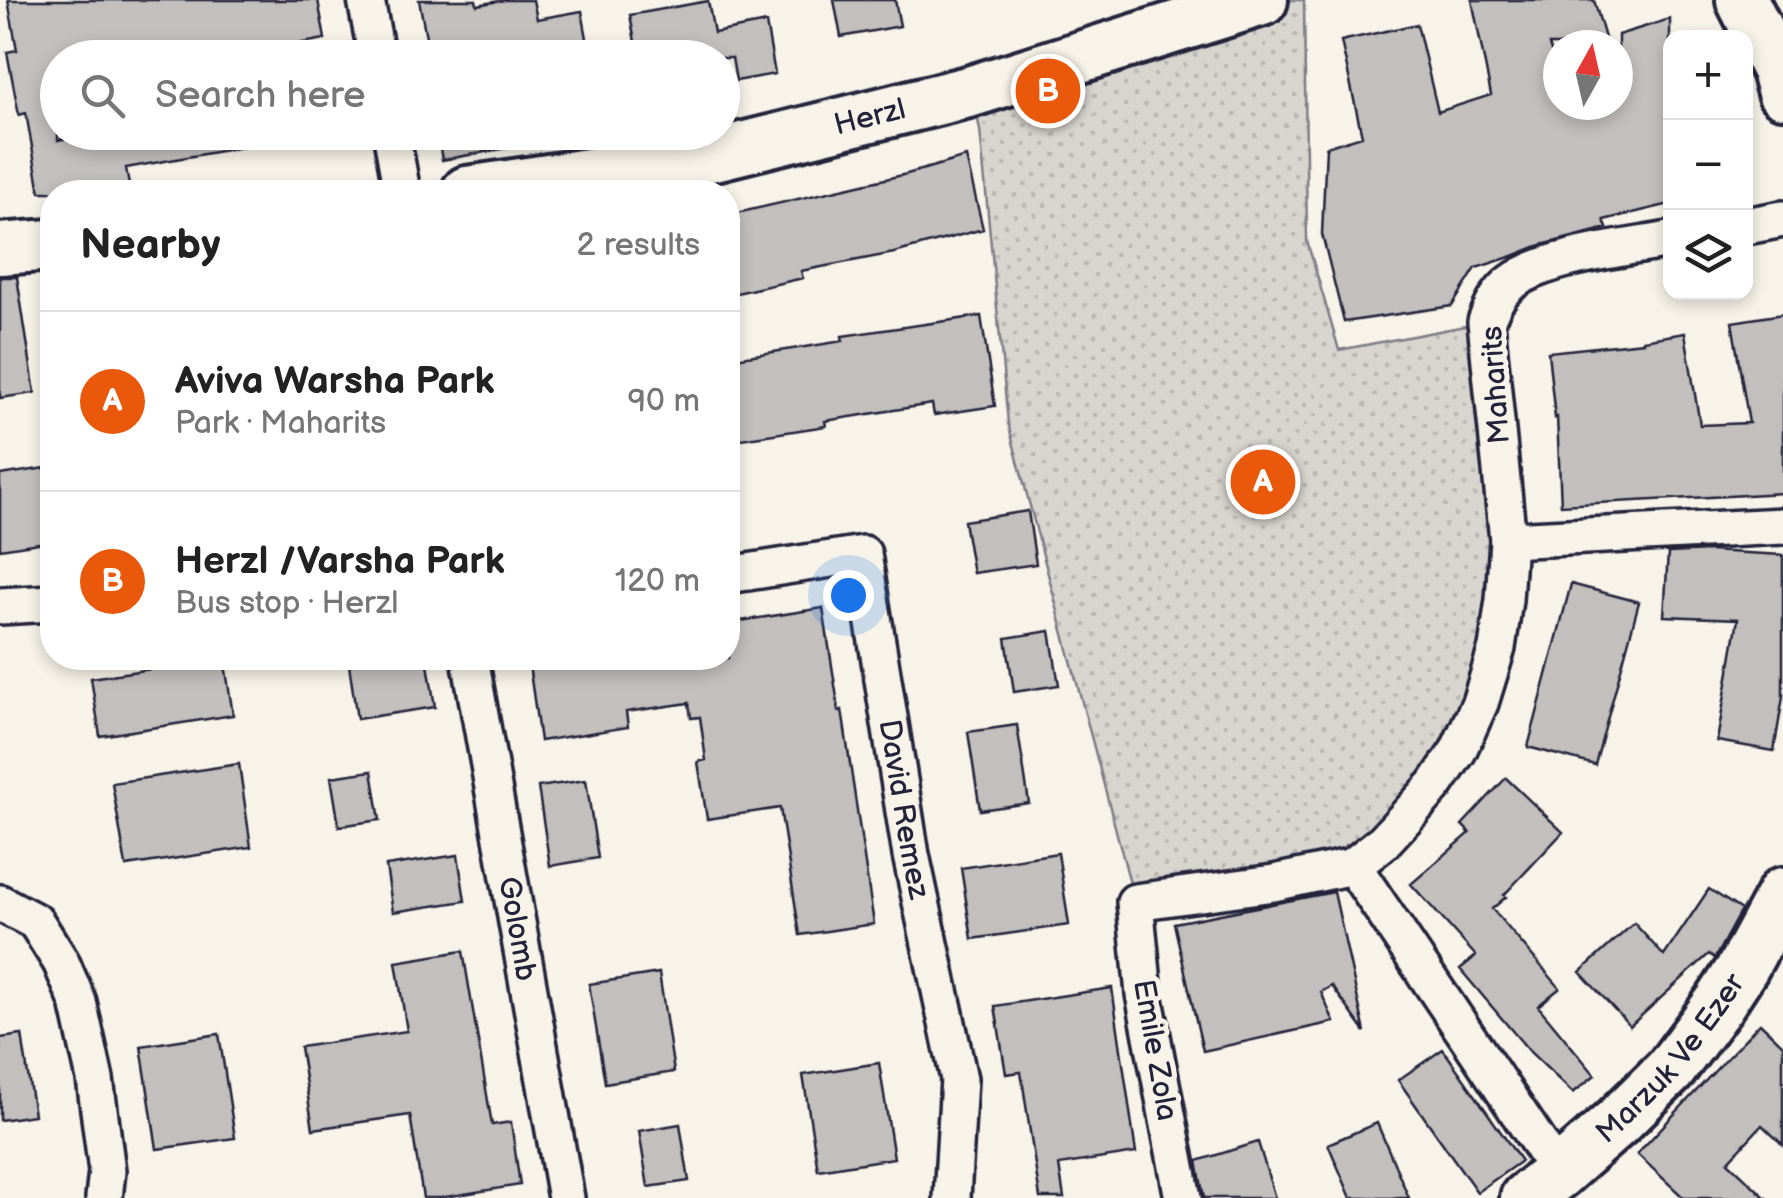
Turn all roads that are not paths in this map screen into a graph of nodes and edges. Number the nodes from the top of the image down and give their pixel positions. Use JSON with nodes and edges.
{"nodes":[{"id":1,"x":366,"y":0,"type":"edge"},
{"id":2,"x":1262,"y":0,"type":"edge"},
{"id":3,"x":1742,"y":0,"type":"edge"},
{"id":4,"x":374,"y":40,"type":"edge"},
{"id":5,"x":1783,"y":92,"type":"edge"},
{"id":6,"x":740,"y":149,"type":"edge"},
{"id":7,"x":394,"y":150,"type":"edge"},
{"id":8,"x":734,"y":150,"type":"edge"},
{"id":9,"x":400,"y":180,"type":"edge"},
{"id":10,"x":548,"y":180,"type":"edge"},
{"id":11,"x":1783,"y":219,"type":"edge"},
{"id":12,"x":1753,"y":225,"type":"edge"},
{"id":13,"x":1663,"y":241,"type":"edge"},
{"id":14,"x":40,"y":246,"type":"edge"},
{"id":15,"x":0,"y":249,"type":"edge"},
{"id":16,"x":1783,"y":526,"type":"edge"},
{"id":17,"x":1508,"y":540,"type":"junction"},
{"id":18,"x":740,"y":572,"type":"edge"},
{"id":19,"x":40,"y":604,"type":"edge"},
{"id":20,"x":0,"y":606,"type":"edge"},
{"id":21,"x":472,"y":670,"type":"edge"},
{"id":22,"x":1353,"y":866,"type":"junction"},
{"id":23,"x":1783,"y":893,"type":"edge"},
{"id":24,"x":1135,"y":902,"type":"joint"},
{"id":25,"x":0,"y":904,"type":"edge"},
{"id":26,"x":1542,"y":1186,"type":"edge"},
{"id":27,"x":104,"y":1198,"type":"edge"},
{"id":28,"x":566,"y":1198,"type":"edge"},
{"id":29,"x":952,"y":1198,"type":"edge"},
{"id":30,"x":1183,"y":1198,"type":"edge"}],
"edges":[{"from":1,"to":4,"type":"street"},
{"from":2,"to":6,"type":"street","name":"Herzl"},
{"from":3,"to":5,"type":"street"},
{"from":7,"to":9,"type":"street"},
{"from":8,"to":10,"type":"street","name":"Herzl"},
{"from":11,"to":12,"type":"street"},
{"from":13,"to":17,"type":"street","name":"Maharits"},
{"from":14,"to":15,"type":"street"},
{"from":16,"to":17,"type":"street"},
{"from":17,"to":22,"type":"street","name":"Maharits"},
{"from":18,"to":29,"type":"street","name":"David Remez"},
{"from":19,"to":20,"type":"street"},
{"from":21,"to":28,"type":"street","name":"Golomb"},
{"from":22,"to":24,"type":"street","name":"Maharits"},
{"from":22,"to":26,"type":"street"},
{"from":23,"to":26,"type":"street","name":"Marzuk Ve Ezer"},
{"from":24,"to":30,"type":"street","name":"Emile Zola"},
{"from":25,"to":27,"type":"street"}]}
